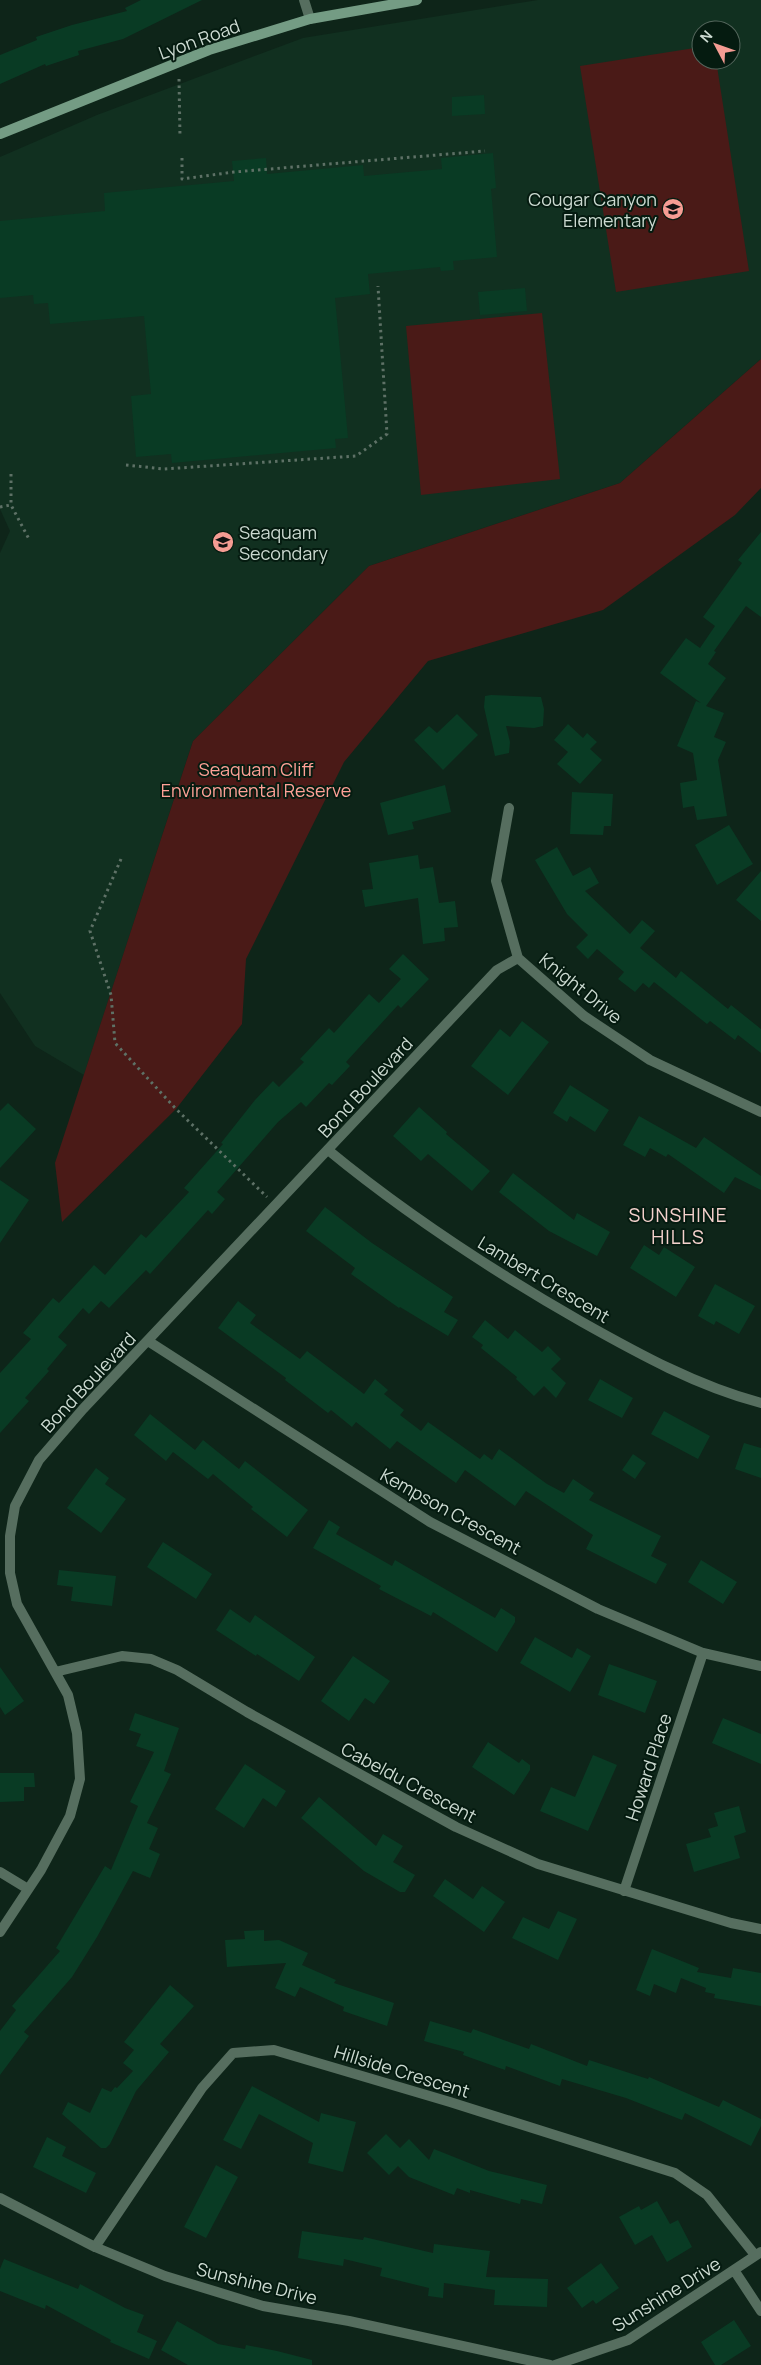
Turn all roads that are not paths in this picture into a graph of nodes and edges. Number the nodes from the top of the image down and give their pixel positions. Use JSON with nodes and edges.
{"nodes":[{"id":1,"x":304,"y":0,"type":"edge"},
{"id":2,"x":417,"y":0,"type":"edge"},
{"id":3,"x":310,"y":20,"type":"junction"},
{"id":4,"x":0,"y":134,"type":"edge"},
{"id":5,"x":509,"y":808,"type":"dead end"},
{"id":6,"x":518,"y":958,"type":"junction"},
{"id":7,"x":761,"y":1112,"type":"edge"},
{"id":8,"x":328,"y":1150,"type":"junction"},
{"id":9,"x":148,"y":1341,"type":"junction"},
{"id":10,"x":761,"y":1403,"type":"edge"},
{"id":11,"x":703,"y":1652,"type":"junction"},
{"id":12,"x":761,"y":1666,"type":"edge"},
{"id":13,"x":55,"y":1672,"type":"junction"},
{"id":14,"x":0,"y":1872,"type":"edge"},
{"id":15,"x":28,"y":1889,"type":"junction"},
{"id":16,"x":624,"y":1891,"type":"junction"},
{"id":17,"x":761,"y":1929,"type":"edge"},
{"id":18,"x":0,"y":1932,"type":"edge"},
{"id":19,"x":0,"y":2198,"type":"edge"},
{"id":20,"x":95,"y":2247,"type":"junction"},
{"id":21,"x":758,"y":2253,"type":"edge"},
{"id":22,"x":734,"y":2270,"type":"junction"},
{"id":23,"x":761,"y":2311,"type":"edge"},
{"id":24,"x":550,"y":2365,"type":"edge"},
{"id":25,"x":555,"y":2365,"type":"edge"}],
"edges":[{"from":1,"to":3,"type":"street"},
{"from":2,"to":3,"type":"street","name":"Lyon Road"},
{"from":3,"to":4,"type":"street","name":"Lyon Road"},
{"from":5,"to":6,"type":"street","name":"Knight Drive"},
{"from":6,"to":7,"type":"street","name":"Knight Drive"},
{"from":6,"to":8,"type":"street","name":"Bond Boulevard"},
{"from":8,"to":9,"type":"street","name":"Bond Boulevard"},
{"from":8,"to":10,"type":"street","name":"Lambert Crescent"},
{"from":9,"to":11,"type":"street","name":"Kempson Crescent"},
{"from":9,"to":13,"type":"street","name":"Bond Boulevard"},
{"from":11,"to":12,"type":"street","name":"Kempson Crescent"},
{"from":11,"to":16,"type":"street","name":"Howard Place"},
{"from":13,"to":15,"type":"street","name":"Bond Boulevard"},
{"from":13,"to":16,"type":"street","name":"Cabeldu Crescent"},
{"from":14,"to":15,"type":"street"},
{"from":15,"to":18,"type":"street","name":"Bond Boulevard"},
{"from":16,"to":17,"type":"street","name":"Cabeldu Crescent"},
{"from":19,"to":20,"type":"street","name":"Sunshine Drive"},
{"from":20,"to":21,"type":"street","name":"Hillside Crescent"},
{"from":20,"to":24,"type":"street","name":"Sunshine Drive"},
{"from":21,"to":22,"type":"street","name":"Sunshine Drive"},
{"from":22,"to":23,"type":"street"},
{"from":22,"to":25,"type":"street","name":"Sunshine Drive"}]}
